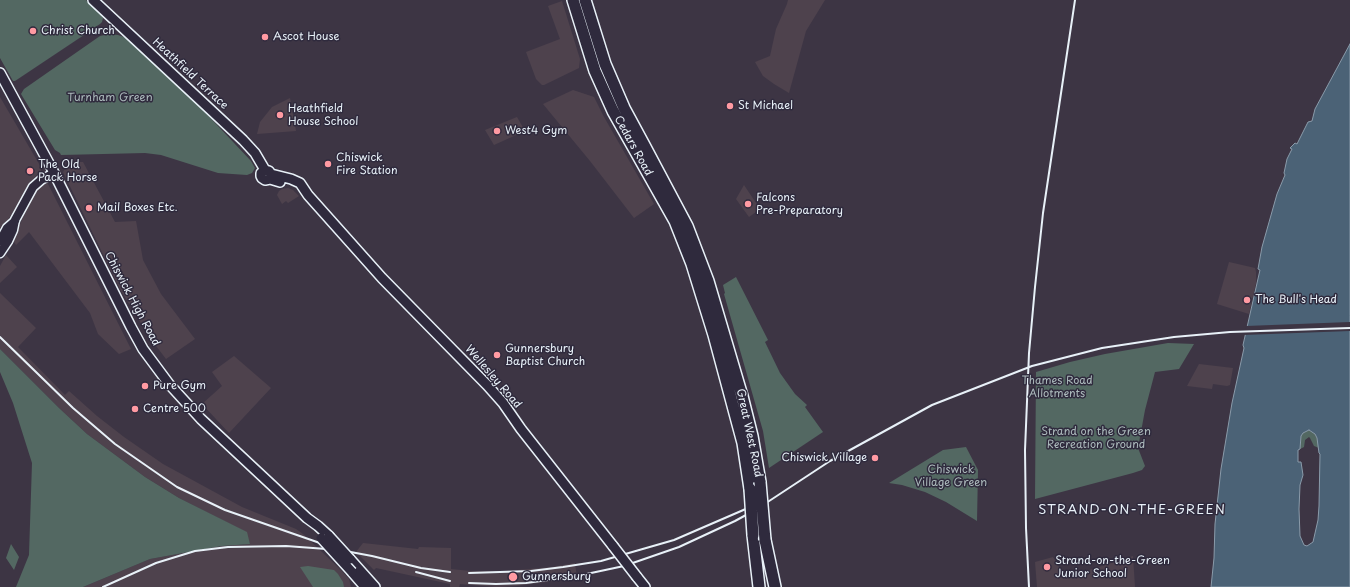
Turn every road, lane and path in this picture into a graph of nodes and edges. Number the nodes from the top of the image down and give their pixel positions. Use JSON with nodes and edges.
{"nodes":[{"id":1,"x":93,"y":0,"type":"edge"},
{"id":2,"x":573,"y":0,"type":"edge"},
{"id":3,"x":585,"y":0,"type":"edge"},
{"id":4,"x":0,"y":73,"type":"edge"},
{"id":5,"x":54,"y":173,"type":"junction"},
{"id":6,"x":269,"y":174,"type":"joint"},
{"id":7,"x":15,"y":220,"type":"junction"},
{"id":8,"x":0,"y":240,"type":"edge"},
{"id":9,"x":0,"y":253,"type":"edge"},
{"id":10,"x":704,"y":285,"type":"junction"},
{"id":11,"x":325,"y":537,"type":"junction"},
{"id":12,"x":765,"y":540,"type":"junction"},
{"id":13,"x":365,"y":587,"type":"edge"},
{"id":14,"x":375,"y":587,"type":"edge"},
{"id":15,"x":645,"y":587,"type":"edge"},
{"id":16,"x":758,"y":587,"type":"edge"},
{"id":17,"x":768,"y":587,"type":"edge"},
{"id":18,"x":774,"y":587,"type":"edge"}],
"edges":[{"from":1,"to":6,"type":"main road","name":"Heathfield Terrace"},
{"from":2,"to":10,"type":"highway","name":"Cedars Road"},
{"from":3,"to":10,"type":"highway","name":"Cedars Road"},
{"from":4,"to":5,"type":"main road"},
{"from":5,"to":7,"type":"main road"},
{"from":5,"to":11,"type":"main road","name":"Chiswick High Road"},
{"from":6,"to":15,"type":"main road","name":"Wellesley Road","bridge":true},
{"from":7,"to":8,"type":"main road"},
{"from":7,"to":9,"type":"main road"},
{"from":10,"to":12,"type":"highway","name":"Great West Road","bridge":true},
{"from":10,"to":16,"type":"highway","name":"Great West Road","bridge":true},
{"from":11,"to":13,"type":"main road","name":"Chiswick High Road","bridge":true},
{"from":11,"to":14,"type":"main road","name":"Chiswick High Road","bridge":true},
{"from":12,"to":17,"type":"highway"},
{"from":12,"to":18,"type":"highway","name":"Great West Road"}]}
